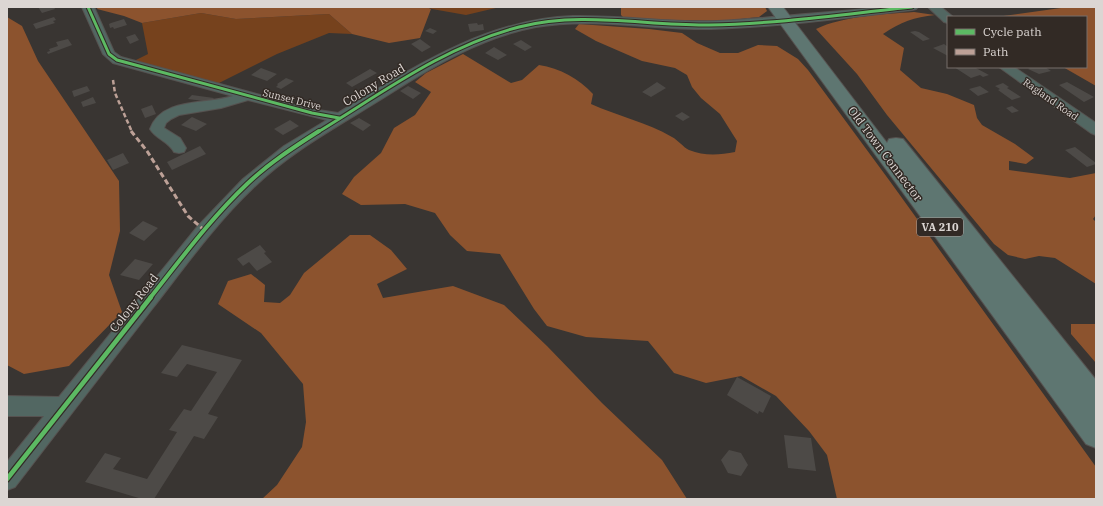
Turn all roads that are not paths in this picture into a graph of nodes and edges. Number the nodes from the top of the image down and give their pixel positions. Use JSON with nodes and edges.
{"nodes":[{"id":1,"x":88,"y":7,"type":"edge"},
{"id":2,"x":912,"y":7,"type":"edge"},
{"id":3,"x":934,"y":7,"type":"edge"},
{"id":4,"x":787,"y":13,"type":"edge"},
{"id":5,"x":947,"y":19,"type":"edge"},
{"id":6,"x":1006,"y":68,"type":"edge"},
{"id":7,"x":245,"y":96,"type":"junction"},
{"id":8,"x":339,"y":118,"type":"junction"},
{"id":9,"x":1096,"y":130,"type":"edge"},
{"id":10,"x":179,"y":148,"type":"dead end"},
{"id":11,"x":1096,"y":400,"type":"edge"},
{"id":12,"x":7,"y":406,"type":"edge"},
{"id":13,"x":64,"y":407,"type":"junction"},
{"id":14,"x":1096,"y":435,"type":"edge"},
{"id":15,"x":7,"y":479,"type":"edge"}],
"edges":[{"from":1,"to":7,"type":"street","name":"Sunset Drive"},
{"from":2,"to":4,"type":"street","name":"Colony Road"},
{"from":3,"to":5,"type":"street"},
{"from":4,"to":8,"type":"street","name":"Colony Road"},
{"from":4,"to":11,"type":"highway","name":"Old Town Connector","number":"VA 210"},
{"from":4,"to":14,"type":"highway","name":"Old Town Connector","number":"VA 210"},
{"from":6,"to":9,"type":"street","name":"Ragland Road"},
{"from":7,"to":8,"type":"street","name":"Sunset Drive"},
{"from":7,"to":10,"type":"street"},
{"from":8,"to":13,"type":"street","name":"Colony Road"},
{"from":12,"to":13,"type":"street"},
{"from":13,"to":15,"type":"street","name":"Colony Road"}]}
